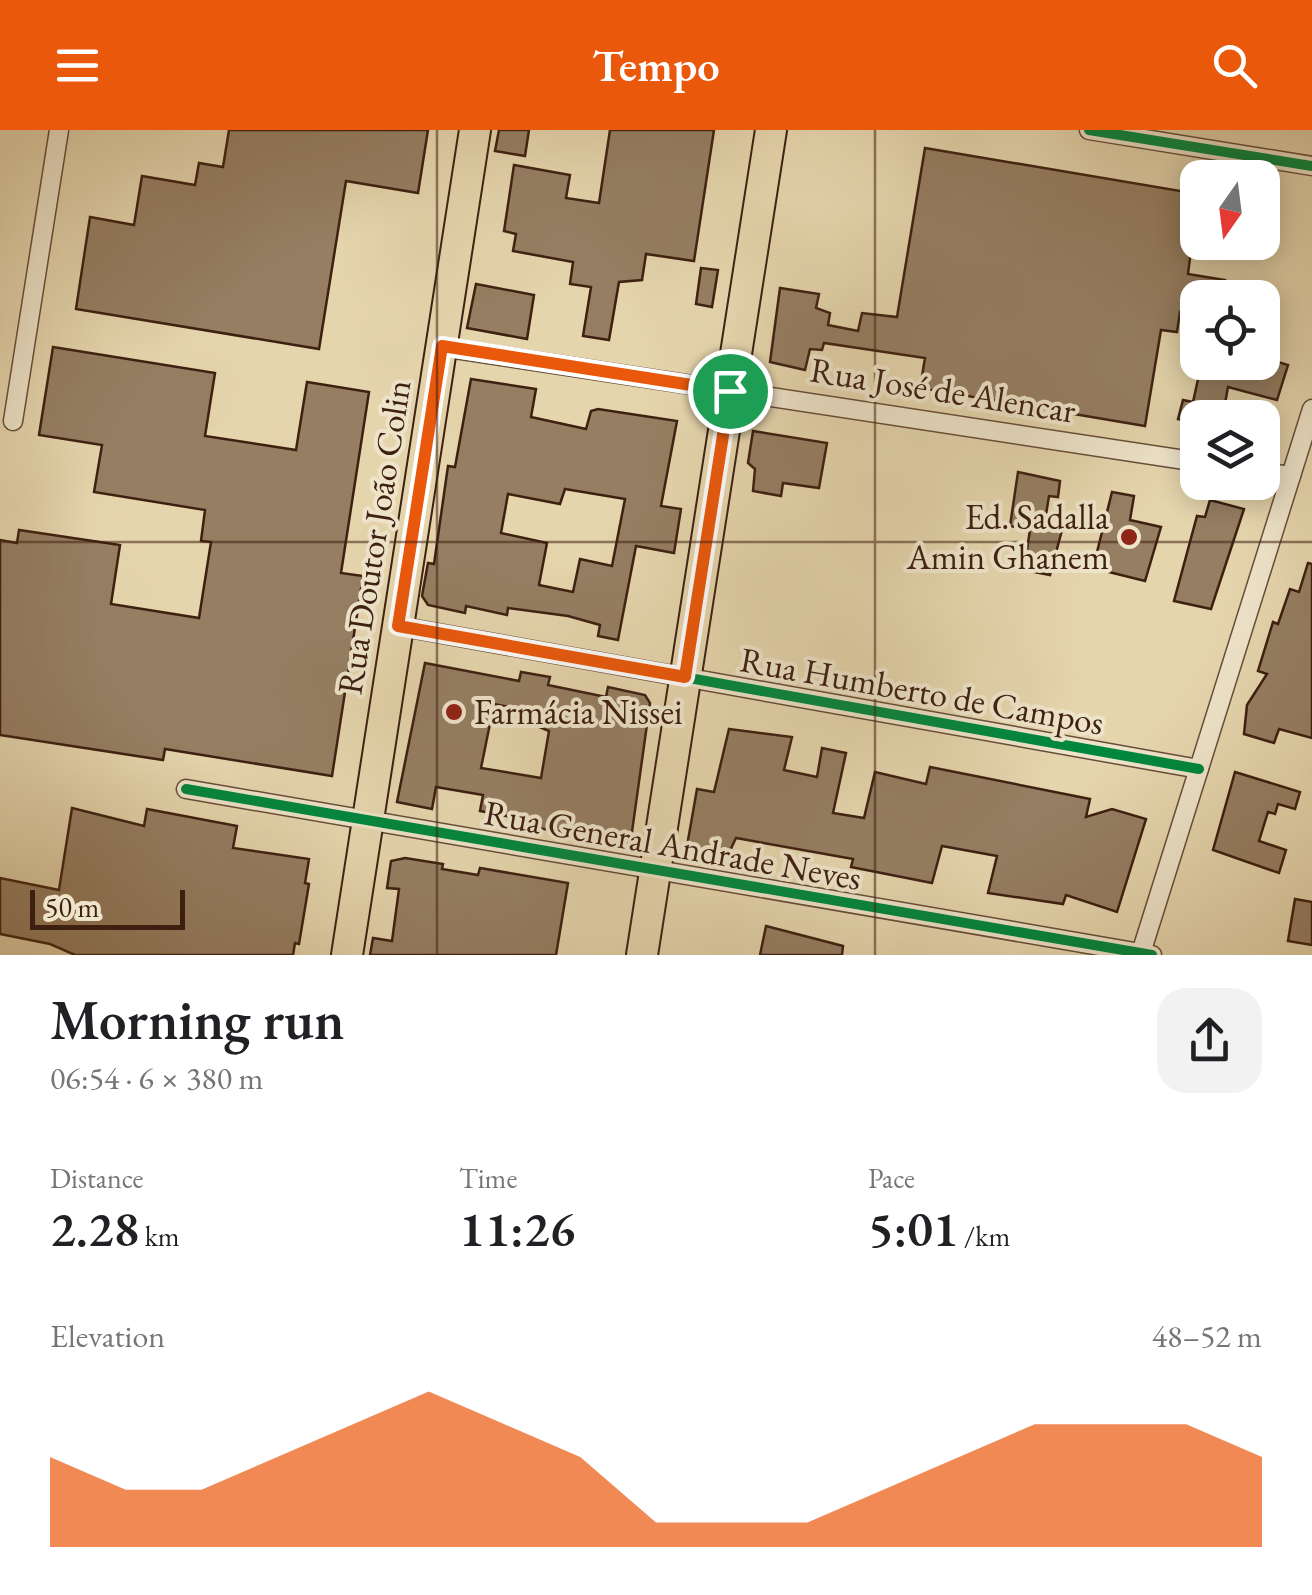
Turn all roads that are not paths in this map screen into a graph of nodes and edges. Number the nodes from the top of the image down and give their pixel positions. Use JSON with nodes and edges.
{"nodes":[{"id":1,"x":59,"y":130,"type":"edge"},
{"id":2,"x":475,"y":130,"type":"edge"},
{"id":3,"x":771,"y":130,"type":"edge"},
{"id":4,"x":1089,"y":130,"type":"edge"},
{"id":5,"x":1312,"y":166,"type":"edge"},
{"id":6,"x":442,"y":346,"type":"junction"},
{"id":7,"x":730,"y":391,"type":"junction"},
{"id":8,"x":1312,"y":409,"type":"edge"},
{"id":9,"x":12,"y":420,"type":"dead end"},
{"id":10,"x":1180,"y":459,"type":"edge"},
{"id":11,"x":1280,"y":474,"type":"edge"},
{"id":12,"x":1291,"y":476,"type":"junction"},
{"id":13,"x":398,"y":626,"type":"junction"},
{"id":14,"x":685,"y":677,"type":"junction"},
{"id":15,"x":1199,"y":769,"type":"junction"},
{"id":16,"x":186,"y":789,"type":"dead end"},
{"id":17,"x":368,"y":820,"type":"junction"},
{"id":18,"x":655,"y":870,"type":"junction"},
{"id":19,"x":1146,"y":954,"type":"edge"},
{"id":20,"x":347,"y":955,"type":"edge"},
{"id":21,"x":642,"y":955,"type":"edge"}],
"edges":[{"from":1,"to":9,"type":"street"},
{"from":2,"to":6,"type":"main road","name":"Rua Doutor João Colin"},
{"from":3,"to":7,"type":"main road"},
{"from":4,"to":5,"type":"street"},
{"from":6,"to":7,"type":"street","name":"Rua José de Alencar"},
{"from":6,"to":13,"type":"main road","name":"Rua Doutor João Colin"},
{"from":7,"to":10,"type":"street","name":"Rua José de Alencar"},
{"from":7,"to":14,"type":"main road"},
{"from":8,"to":12,"type":"street"},
{"from":11,"to":12,"type":"street"},
{"from":12,"to":15,"type":"street"},
{"from":13,"to":14,"type":"street","name":"Rua Humberto de Campos"},
{"from":13,"to":17,"type":"main road","name":"Rua Doutor João Colin"},
{"from":14,"to":15,"type":"street","name":"Rua Humberto de Campos"},
{"from":14,"to":18,"type":"main road"},
{"from":15,"to":19,"type":"street"},
{"from":16,"to":17,"type":"street","name":"Rua General Andrade Neves"},
{"from":17,"to":18,"type":"street","name":"Rua General Andrade Neves"},
{"from":17,"to":20,"type":"main road","name":"Rua Doutor João Colin"},
{"from":18,"to":19,"type":"street","name":"Rua General Andrade Neves"},
{"from":18,"to":21,"type":"main road"}]}
